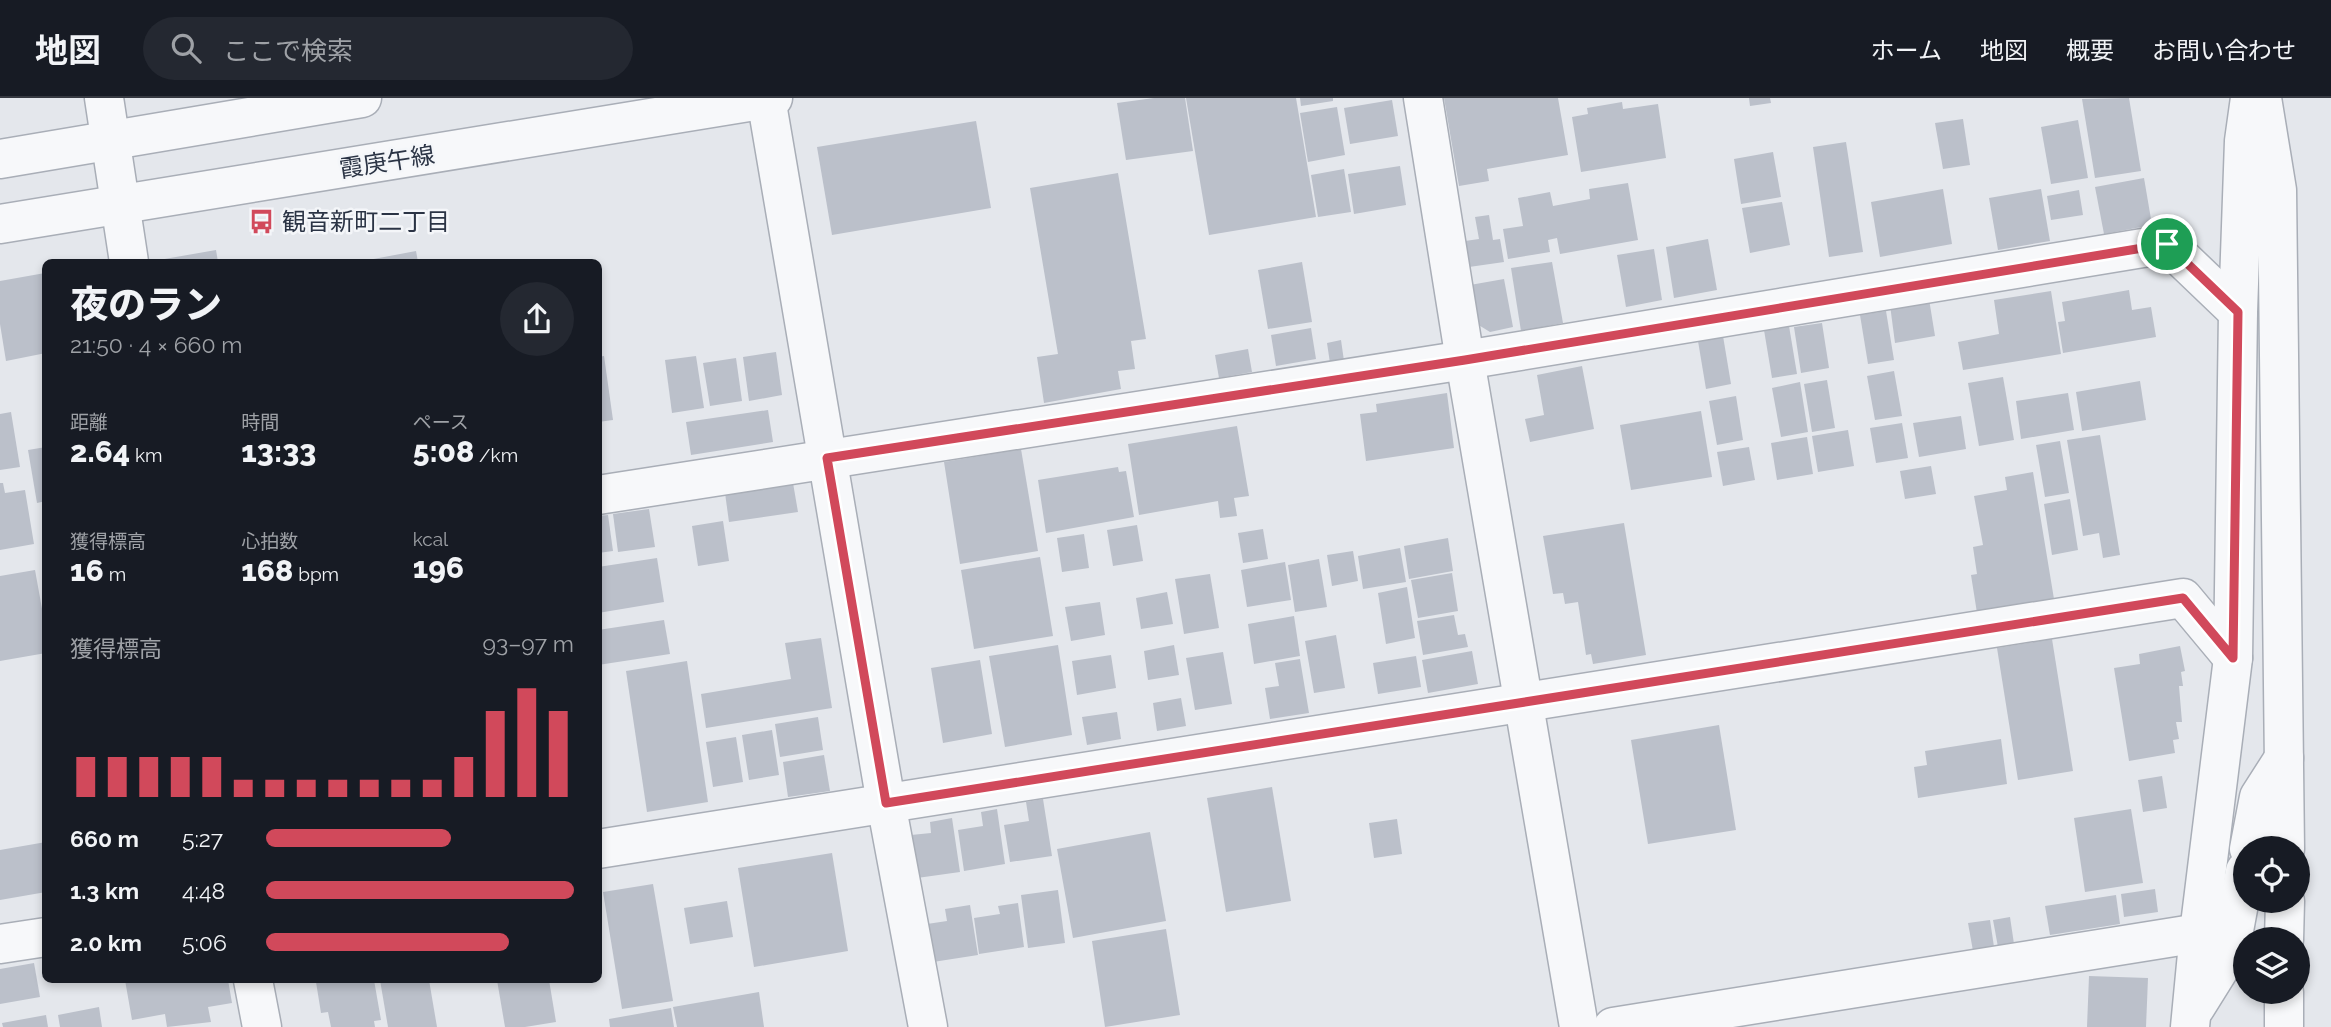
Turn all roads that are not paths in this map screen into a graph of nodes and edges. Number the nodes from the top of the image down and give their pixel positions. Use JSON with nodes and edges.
{"nodes":[{"id":1,"x":104,"y":98,"type":"edge"},
{"id":2,"x":362,"y":98,"type":"edge"},
{"id":3,"x":769,"y":98,"type":"edge"},
{"id":4,"x":1423,"y":98,"type":"edge"},
{"id":5,"x":2250,"y":98,"type":"edge"},
{"id":6,"x":2262,"y":98,"type":"edge"},
{"id":7,"x":109,"y":140,"type":"junction"},
{"id":8,"x":0,"y":159,"type":"edge"},
{"id":9,"x":119,"y":206,"type":"junction"},
{"id":10,"x":0,"y":224,"type":"edge"},
{"id":11,"x":128,"y":259,"type":"edge"},
{"id":12,"x":2238,"y":312,"type":"junction"},
{"id":13,"x":1465,"y":360,"type":"junction"},
{"id":14,"x":827,"y":458,"type":"junction"},
{"id":15,"x":602,"y":494,"type":"edge"},
{"id":16,"x":2233,"y":658,"type":"junction"},
{"id":17,"x":1522,"y":702,"type":"junction"},
{"id":18,"x":2285,"y":757,"type":"junction"},
{"id":19,"x":886,"y":803,"type":"junction"},
{"id":20,"x":2252,"y":836,"type":"edge"},
{"id":21,"x":2285,"y":836,"type":"edge"},
{"id":22,"x":602,"y":848,"type":"edge"},
{"id":23,"x":2237,"y":913,"type":"edge"},
{"id":24,"x":2199,"y":933,"type":"junction"},
{"id":25,"x":42,"y":938,"type":"edge"},
{"id":26,"x":0,"y":944,"type":"edge"},
{"id":27,"x":254,"y":983,"type":"edge"},
{"id":28,"x":2284,"y":1004,"type":"edge"},
{"id":29,"x":2191,"y":1020,"type":"edge"},
{"id":30,"x":261,"y":1027,"type":"edge"},
{"id":31,"x":928,"y":1027,"type":"edge"},
{"id":32,"x":1579,"y":1027,"type":"edge"},
{"id":33,"x":1613,"y":1027,"type":"edge"},
{"id":34,"x":2284,"y":1027,"type":"edge"}],
"edges":[{"from":1,"to":7,"type":"street"},
{"from":2,"to":7,"type":"street"},
{"from":3,"to":9,"type":"street","name":"霞庚午線"},
{"from":3,"to":14,"type":"street"},
{"from":4,"to":13,"type":"street"},
{"from":5,"to":12,"type":"street"},
{"from":6,"to":18,"type":"street"},
{"from":7,"to":8,"type":"street"},
{"from":7,"to":9,"type":"street"},
{"from":9,"to":10,"type":"street","name":"霞庚午線"},
{"from":9,"to":11,"type":"street"},
{"from":12,"to":13,"type":"street"},
{"from":12,"to":16,"type":"street"},
{"from":13,"to":14,"type":"street"},
{"from":13,"to":17,"type":"street"},
{"from":14,"to":15,"type":"street"},
{"from":14,"to":19,"type":"street"},
{"from":16,"to":17,"type":"street"},
{"from":16,"to":24,"type":"street"},
{"from":17,"to":19,"type":"street"},
{"from":17,"to":32,"type":"street"},
{"from":18,"to":20,"type":"street"},
{"from":18,"to":21,"type":"street"},
{"from":19,"to":22,"type":"street"},
{"from":19,"to":31,"type":"street"},
{"from":23,"to":29,"type":"street"},
{"from":24,"to":29,"type":"street"},
{"from":24,"to":33,"type":"street"},
{"from":25,"to":26,"type":"street"},
{"from":27,"to":30,"type":"street"},
{"from":28,"to":34,"type":"street"}]}
